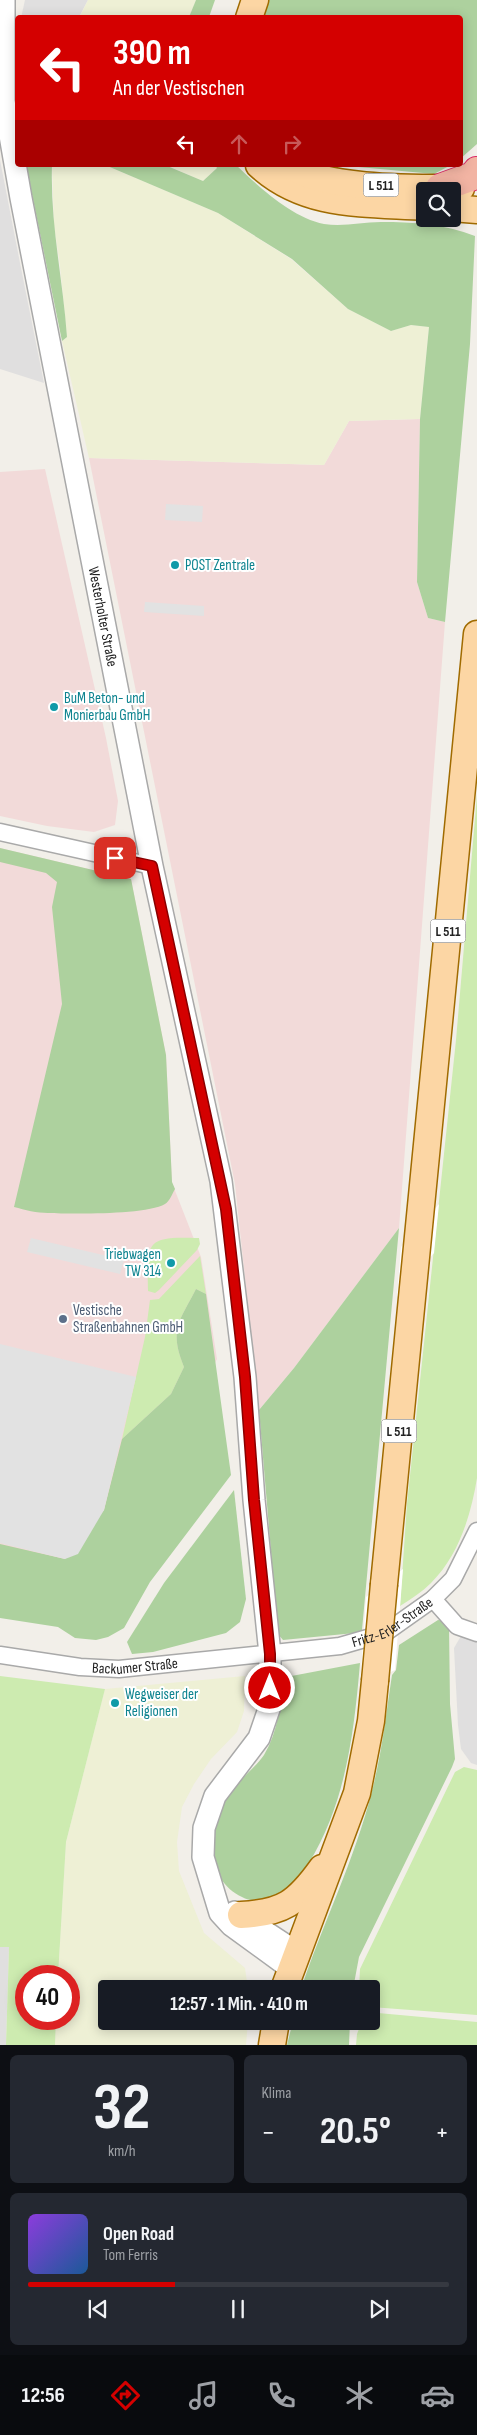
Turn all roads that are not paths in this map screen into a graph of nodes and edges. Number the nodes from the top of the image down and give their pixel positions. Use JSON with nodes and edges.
{"nodes":[{"id":1,"x":4,"y":0,"type":"edge"},
{"id":2,"x":236,"y":0,"type":"edge"},
{"id":3,"x":255,"y":0,"type":"edge"},
{"id":4,"x":231,"y":15,"type":"edge"},
{"id":5,"x":250,"y":15,"type":"edge"},
{"id":6,"x":2,"y":102,"type":"edge"},
{"id":7,"x":261,"y":167,"type":"edge"},
{"id":8,"x":292,"y":167,"type":"edge"},
{"id":9,"x":477,"y":171,"type":"edge"},
{"id":10,"x":461,"y":185,"type":"edge"},
{"id":11,"x":477,"y":188,"type":"edge"},
{"id":12,"x":461,"y":193,"type":"edge"},
{"id":13,"x":416,"y":197,"type":"edge"},
{"id":14,"x":416,"y":201,"type":"edge"},
{"id":15,"x":461,"y":206,"type":"edge"},
{"id":16,"x":477,"y":210,"type":"edge"},
{"id":17,"x":477,"y":634,"type":"edge"},
{"id":18,"x":0,"y":832,"type":"edge"},
{"id":19,"x":152,"y":866,"type":"junction"},
{"id":20,"x":477,"y":1531,"type":"edge"},
{"id":21,"x":433,"y":1599,"type":"junction"},
{"id":22,"x":477,"y":1634,"type":"edge"},
{"id":23,"x":270,"y":1654,"type":"junction"},
{"id":24,"x":0,"y":1655,"type":"edge"},
{"id":25,"x":338,"y":1846,"type":"junction"},
{"id":26,"x":214,"y":1898,"type":"junction"},
{"id":27,"x":241,"y":1915,"type":"junction"},
{"id":28,"x":290,"y":1970,"type":"edge"},
{"id":29,"x":274,"y":2030,"type":"edge"},
{"id":30,"x":272,"y":2045,"type":"edge"}],
"edges":[{"from":1,"to":6,"type":"street","name":"Westerholter Straße"},
{"from":2,"to":4,"type":"main road"},
{"from":3,"to":5,"type":"main road"},
{"from":6,"to":19,"type":"street","name":"Westerholter Straße"},
{"from":7,"to":14,"type":"main road","number":"L 511"},
{"from":8,"to":13,"type":"main road","number":"L 511"},
{"from":9,"to":10,"type":"highway","number":"L 511"},
{"from":11,"to":12,"type":"main road","number":"L 511"},
{"from":15,"to":16,"type":"main road","number":"L 511"},
{"from":17,"to":25,"type":"main road","number":"L 511","bridge":true},
{"from":18,"to":19,"type":"street"},
{"from":19,"to":23,"type":"street","name":"Westerholter Straße"},
{"from":20,"to":21,"type":"street","name":"Fritz-Erler-Straße"},
{"from":21,"to":22,"type":"street"},
{"from":21,"to":23,"type":"street","name":"Fritz-Erler-Straße"},
{"from":23,"to":24,"type":"street","name":"Backumer Straße"},
{"from":23,"to":26,"type":"street","name":"Westerholter Straße"},
{"from":25,"to":27,"type":"main road"},
{"from":25,"to":28,"type":"main road","number":"L 511"},
{"from":26,"to":27,"type":"street"},
{"from":26,"to":28,"type":"street","name":"Westerholter Straße"},
{"from":27,"to":28,"type":"street"},
{"from":29,"to":30,"type":"main road"}]}
